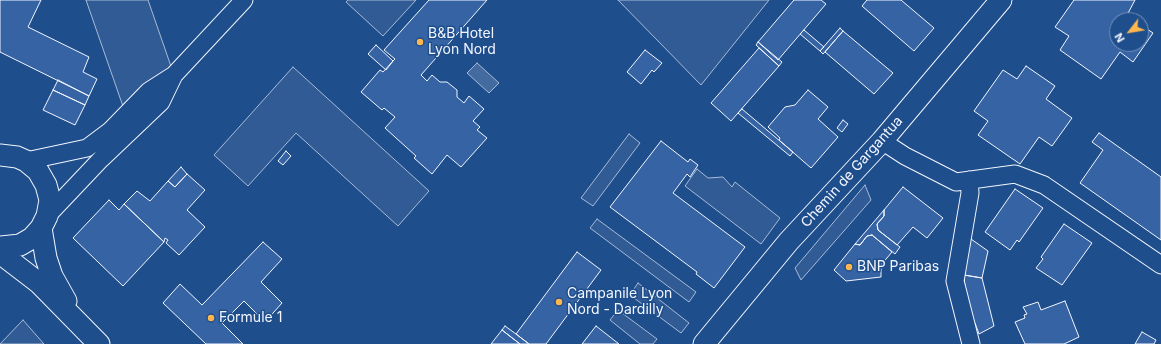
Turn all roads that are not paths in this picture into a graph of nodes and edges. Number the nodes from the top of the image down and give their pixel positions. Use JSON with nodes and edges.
{"nodes":[{"id":1,"x":244,"y":0,"type":"edge"},
{"id":2,"x":1001,"y":0,"type":"edge"},
{"id":3,"x":174,"y":75,"type":"junction"},
{"id":4,"x":882,"y":141,"type":"junction"},
{"id":5,"x":0,"y":155,"type":"edge"},
{"id":6,"x":26,"y":161,"type":"junction"},
{"id":7,"x":969,"y":180,"type":"junction"},
{"id":8,"x":44,"y":222,"type":"junction"},
{"id":9,"x":0,"y":247,"type":"edge"},
{"id":10,"x":0,"y":253,"type":"edge"},
{"id":11,"x":1161,"y":265,"type":"edge"},
{"id":12,"x":93,"y":337,"type":"edge"},
{"id":13,"x":704,"y":344,"type":"edge"},
{"id":14,"x":972,"y":344,"type":"edge"}],
"edges":[{"from":1,"to":3,"type":"street"},
{"from":2,"to":4,"type":"street","name":"Chemin de Gargantua"},
{"from":3,"to":6,"type":"street"},
{"from":3,"to":8,"type":"street"},
{"from":4,"to":7,"type":"street"},
{"from":4,"to":13,"type":"street","name":"Chemin de Gargantua"},
{"from":5,"to":6,"type":"street"},
{"from":6,"to":8,"type":"street"},
{"from":7,"to":11,"type":"street"},
{"from":7,"to":14,"type":"street"},
{"from":8,"to":9,"type":"street"},
{"from":8,"to":12,"type":"street"},
{"from":10,"to":12,"type":"street"}]}
